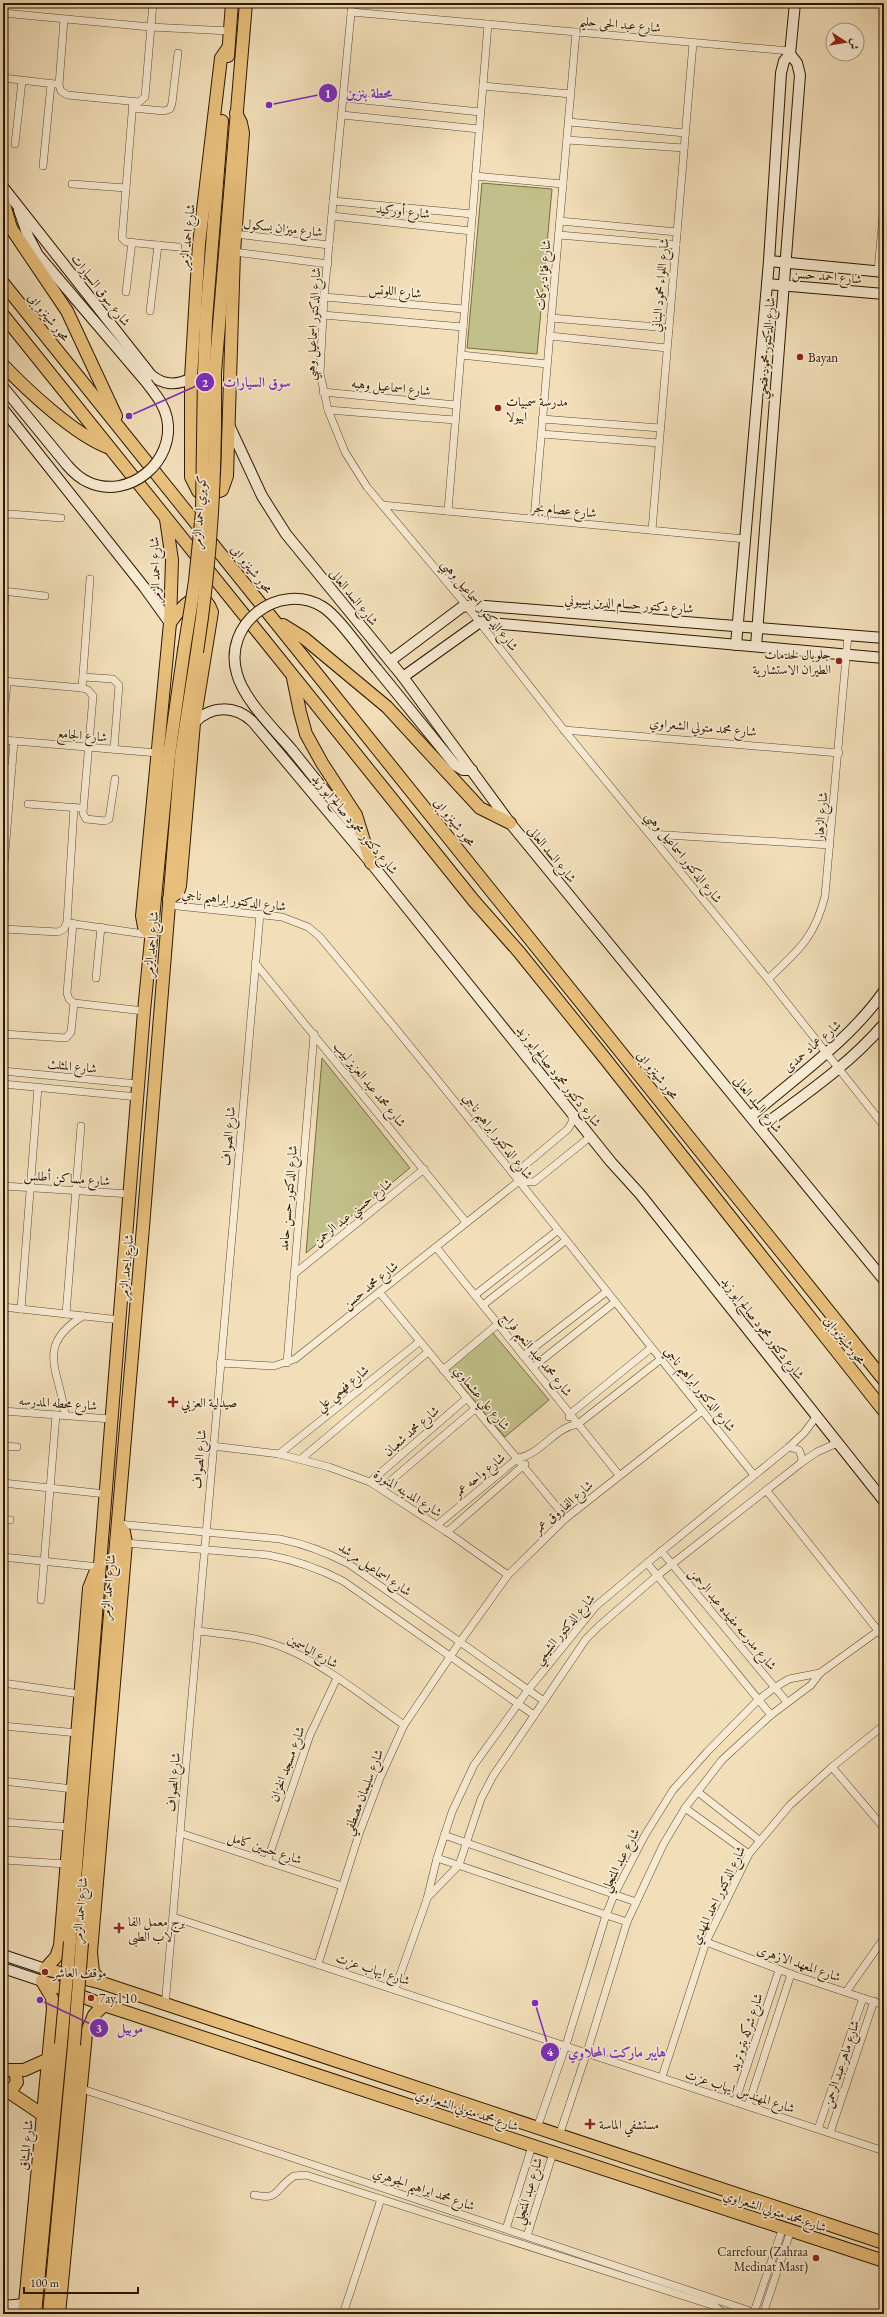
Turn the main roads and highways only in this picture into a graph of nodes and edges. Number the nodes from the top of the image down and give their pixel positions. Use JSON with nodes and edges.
{"nodes":[{"id":1,"x":232,"y":3,"type":"edge"},
{"id":2,"x":246,"y":3,"type":"edge"},
{"id":3,"x":228,"y":48,"type":"junction"},
{"id":4,"x":236,"y":113,"type":"junction"},
{"id":5,"x":3,"y":201,"type":"edge"},
{"id":6,"x":3,"y":282,"type":"edge"},
{"id":7,"x":3,"y":315,"type":"edge"},
{"id":8,"x":3,"y":365,"type":"edge"},
{"id":9,"x":209,"y":373,"type":"junction"},
{"id":10,"x":124,"y":433,"type":"junction"},
{"id":11,"x":111,"y":449,"type":"junction"},
{"id":12,"x":165,"y":517,"type":"junction"},
{"id":13,"x":277,"y":622,"type":"junction"},
{"id":14,"x":170,"y":623,"type":"junction"},
{"id":15,"x":293,"y":675,"type":"junction"},
{"id":16,"x":510,"y":823,"type":"road end"},
{"id":17,"x":368,"y":860,"type":"road end"},
{"id":18,"x":168,"y":902,"type":"junction"},
{"id":19,"x":151,"y":935,"type":"junction"},
{"id":20,"x":884,"y":1380,"type":"edge"},
{"id":21,"x":884,"y":1411,"type":"edge"},
{"id":22,"x":118,"y":1524,"type":"junction"},
{"id":23,"x":99,"y":1568,"type":"junction"},
{"id":24,"x":60,"y":1946,"type":"junction"},
{"id":25,"x":90,"y":1952,"type":"junction"},
{"id":26,"x":45,"y":1969,"type":"joint"},
{"id":27,"x":42,"y":1981,"type":"joint"},
{"id":28,"x":102,"y":1983,"type":"junction"},
{"id":29,"x":104,"y":2005,"type":"junction"},
{"id":30,"x":181,"y":2011,"type":"junction"},
{"id":31,"x":204,"y":2018,"type":"junction"},
{"id":32,"x":52,"y":2026,"type":"junction"},
{"id":33,"x":88,"y":2028,"type":"junction"},
{"id":34,"x":177,"y":2029,"type":"junction"},
{"id":35,"x":200,"y":2036,"type":"junction"},
{"id":36,"x":49,"y":2059,"type":"junction"},
{"id":37,"x":9,"y":2070,"type":"edge"},
{"id":38,"x":7,"y":2090,"type":"edge"},
{"id":39,"x":44,"y":2114,"type":"junction"},
{"id":40,"x":626,"y":2156,"type":"junction"},
{"id":41,"x":646,"y":2163,"type":"junction"},
{"id":42,"x":621,"y":2175,"type":"junction"},
{"id":43,"x":641,"y":2183,"type":"junction"},
{"id":44,"x":884,"y":2243,"type":"edge"},
{"id":45,"x":884,"y":2261,"type":"edge"},
{"id":46,"x":25,"y":2309,"type":"edge"},
{"id":47,"x":35,"y":2314,"type":"edge"},
{"id":48,"x":49,"y":2314,"type":"edge"},
{"id":49,"x":59,"y":2314,"type":"edge"}],
"edges":[{"from":1,"to":3,"type":"main road","name":"شارع احمد الزمر"},
{"from":2,"to":4,"type":"main road"},
{"from":3,"to":4,"type":"main road","name":"شارع احمد الزمر"},
{"from":3,"to":9,"type":"main road"},
{"from":4,"to":9,"type":"main road"},
{"from":5,"to":10,"type":"main road"},
{"from":6,"to":10,"type":"main road","name":"محور شينزو ابى"},
{"from":7,"to":11,"type":"main road","name":"محور شينزو ابى"},
{"from":8,"to":11,"type":"main road"},
{"from":9,"to":18,"type":"main road","name":"كوبري احمد الزمر","bridge":true},
{"from":9,"to":19,"type":"main road","name":"كوبري احمد الزمر","bridge":true},
{"from":10,"to":13,"type":"main road","name":"محور شينزو ابى"},
{"from":11,"to":12,"type":"main road","name":"محور شينزو ابى"},
{"from":12,"to":14,"type":"main road","name":"شارع احمد الزمر"},
{"from":12,"to":15,"type":"main road","name":"محور شينزو ابى"},
{"from":13,"to":16,"type":"main road"},
{"from":13,"to":20,"type":"main road","name":"محور شينزو ابى"},
{"from":14,"to":18,"type":"main road","name":"شارع احمد الزمر"},
{"from":14,"to":19,"type":"main road","name":"شارع احمد الزمر"},
{"from":15,"to":17,"type":"main road"},
{"from":15,"to":21,"type":"main road","name":"محور شينزو ابى"},
{"from":18,"to":22,"type":"main road","name":"شارع احمد الزمر"},
{"from":19,"to":23,"type":"main road","name":"شارع احمد الزمر"},
{"from":22,"to":25,"type":"main road","name":"شارع احمد الزمر"},
{"from":22,"to":48,"type":"main road","bridge":true},
{"from":23,"to":24,"type":"main road","name":"شارع احمد الزمر"},
{"from":23,"to":47,"type":"main road","bridge":true},
{"from":24,"to":25,"type":"main road"},
{"from":24,"to":26,"type":"main road","name":"شارع احمد الزمر"},
{"from":25,"to":28,"type":"main road","name":"شارع احمد الزمر"},
{"from":26,"to":28,"type":"main road","name":"شارع محمد متولي الشعراوي"},
{"from":27,"to":29,"type":"main road","name":"شارع محمد متولي الشعراوي"},
{"from":27,"to":32,"type":"main road","name":"شارع الميثاق"},
{"from":28,"to":30,"type":"main road","name":"شارع محمد متولي الشعراوي"},
{"from":29,"to":33,"type":"main road"},
{"from":29,"to":34,"type":"main road","name":"شارع محمد متولي الشعراوي"},
{"from":30,"to":31,"type":"main road","name":"شارع محمد متولي الشعراوي"},
{"from":30,"to":34,"type":"main road"},
{"from":31,"to":35,"type":"main road"},
{"from":31,"to":40,"type":"main road","name":"شارع محمد متولي الشعراوي"},
{"from":32,"to":33,"type":"main road"},
{"from":32,"to":36,"type":"main road","name":"شارع الميثاق"},
{"from":33,"to":49,"type":"main road"},
{"from":34,"to":35,"type":"main road","name":"شارع محمد متولي الشعراوي"},
{"from":35,"to":42,"type":"main road","name":"شارع محمد متولي الشعراوي"},
{"from":36,"to":37,"type":"main road"},
{"from":36,"to":39,"type":"main road","name":"شارع الميثاق"},
{"from":37,"to":38,"type":"main road"},
{"from":38,"to":39,"type":"main road"},
{"from":39,"to":46,"type":"main road","name":"شارع الميثاق"},
{"from":40,"to":41,"type":"main road","name":"شارع محمد متولي الشعراوي"},
{"from":40,"to":42,"type":"main road"},
{"from":41,"to":43,"type":"main road"},
{"from":41,"to":44,"type":"main road","name":"شارع محمد متولي الشعراوي"},
{"from":42,"to":43,"type":"main road","name":"شارع محمد متولي الشعراوي"},
{"from":43,"to":45,"type":"main road","name":"شارع محمد متولي الشعراوي"}]}
